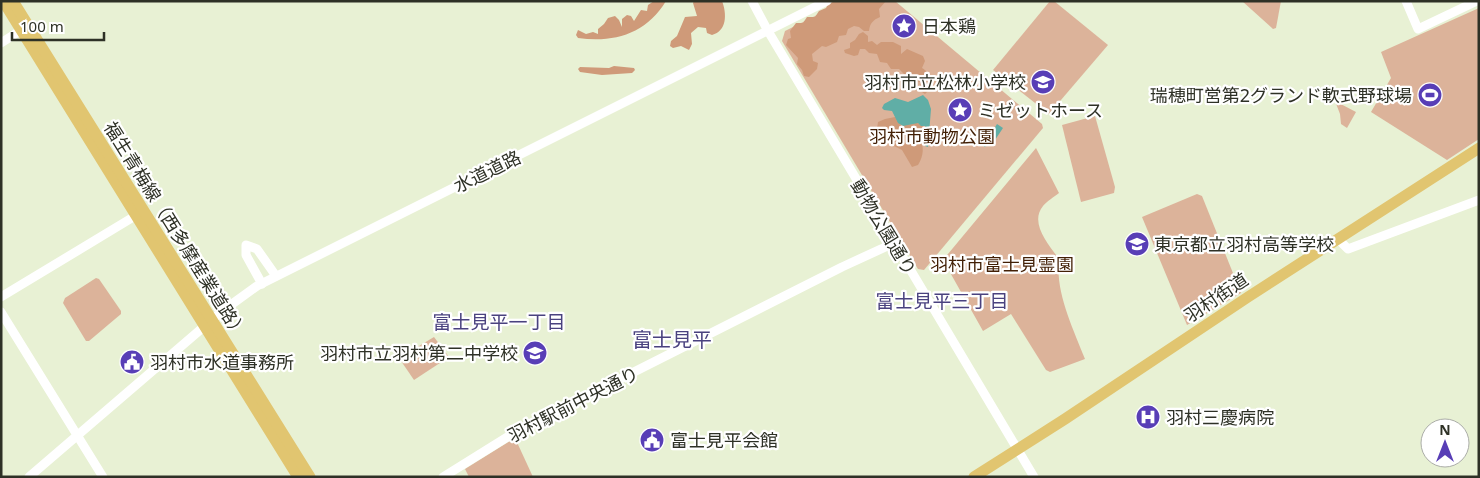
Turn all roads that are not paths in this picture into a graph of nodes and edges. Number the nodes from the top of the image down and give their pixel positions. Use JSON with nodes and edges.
{"nodes":[{"id":1,"x":3,"y":1,"type":"edge"},
{"id":2,"x":13,"y":1,"type":"edge"},
{"id":3,"x":752,"y":1,"type":"edge"},
{"id":4,"x":827,"y":1,"type":"edge"},
{"id":5,"x":1406,"y":1,"type":"edge"},
{"id":6,"x":1477,"y":1,"type":"edge"},
{"id":7,"x":25,"y":28,"type":"junction"},
{"id":8,"x":768,"y":31,"type":"junction"},
{"id":9,"x":1,"y":43,"type":"edge"},
{"id":10,"x":1479,"y":148,"type":"edge"},
{"id":11,"x":1479,"y":200,"type":"edge"},
{"id":12,"x":140,"y":213,"type":"junction"},
{"id":13,"x":1338,"y":239,"type":"junction"},
{"id":14,"x":894,"y":243,"type":"junction"},
{"id":15,"x":276,"y":276,"type":"junction"},
{"id":16,"x":262,"y":284,"type":"junction"},
{"id":17,"x":1,"y":297,"type":"edge"},
{"id":18,"x":1,"y":312,"type":"edge"},
{"id":19,"x":209,"y":323,"type":"junction"},
{"id":20,"x":78,"y":435,"type":"junction"},
{"id":21,"x":1018,"y":450,"type":"junction"},
{"id":22,"x":29,"y":477,"type":"edge"},
{"id":23,"x":103,"y":477,"type":"edge"},
{"id":24,"x":298,"y":477,"type":"edge"},
{"id":25,"x":310,"y":477,"type":"edge"},
{"id":26,"x":443,"y":477,"type":"edge"},
{"id":27,"x":974,"y":477,"type":"edge"},
{"id":28,"x":1034,"y":477,"type":"edge"}],
"edges":[{"from":1,"to":7,"type":"main road","name":"福生青梅線（西多摩産業道路）"},
{"from":2,"to":7,"type":"main road","name":"福生青梅線（西多摩産業道路）"},
{"from":3,"to":8,"type":"street","name":"動物公園通り"},
{"from":4,"to":8,"type":"street","name":"水道道路"},
{"from":5,"to":6,"type":"street"},
{"from":7,"to":9,"type":"street"},
{"from":7,"to":12,"type":"main road","name":"福生青梅線（西多摩産業道路）"},
{"from":8,"to":14,"type":"street","name":"動物公園通り"},
{"from":8,"to":15,"type":"street","name":"水道道路"},
{"from":10,"to":13,"type":"main road","name":"羽村街道"},
{"from":11,"to":13,"type":"street"},
{"from":12,"to":17,"type":"street"},
{"from":12,"to":19,"type":"main road","name":"福生青梅線（西多摩産業道路）"},
{"from":13,"to":21,"type":"main road","name":"羽村街道"},
{"from":14,"to":21,"type":"street","name":"動物公園通り"},
{"from":14,"to":26,"type":"street","name":"羽村駅前中央通り"},
{"from":15,"to":16,"type":"street","name":"水道道路"},
{"from":15,"to":16,"type":"street"},
{"from":16,"to":19,"type":"street","name":"水道道路"},
{"from":18,"to":20,"type":"street"},
{"from":19,"to":20,"type":"street","name":"水道道路"},
{"from":19,"to":24,"type":"main road","name":"福生青梅線（西多摩産業道路）"},
{"from":19,"to":25,"type":"main road","name":"福生青梅線（西多摩産業道路）"},
{"from":20,"to":22,"type":"street","name":"水道道路"},
{"from":20,"to":23,"type":"street"},
{"from":21,"to":27,"type":"main road","name":"羽村街道"},
{"from":21,"to":28,"type":"street","name":"動物公園通り"}]}
